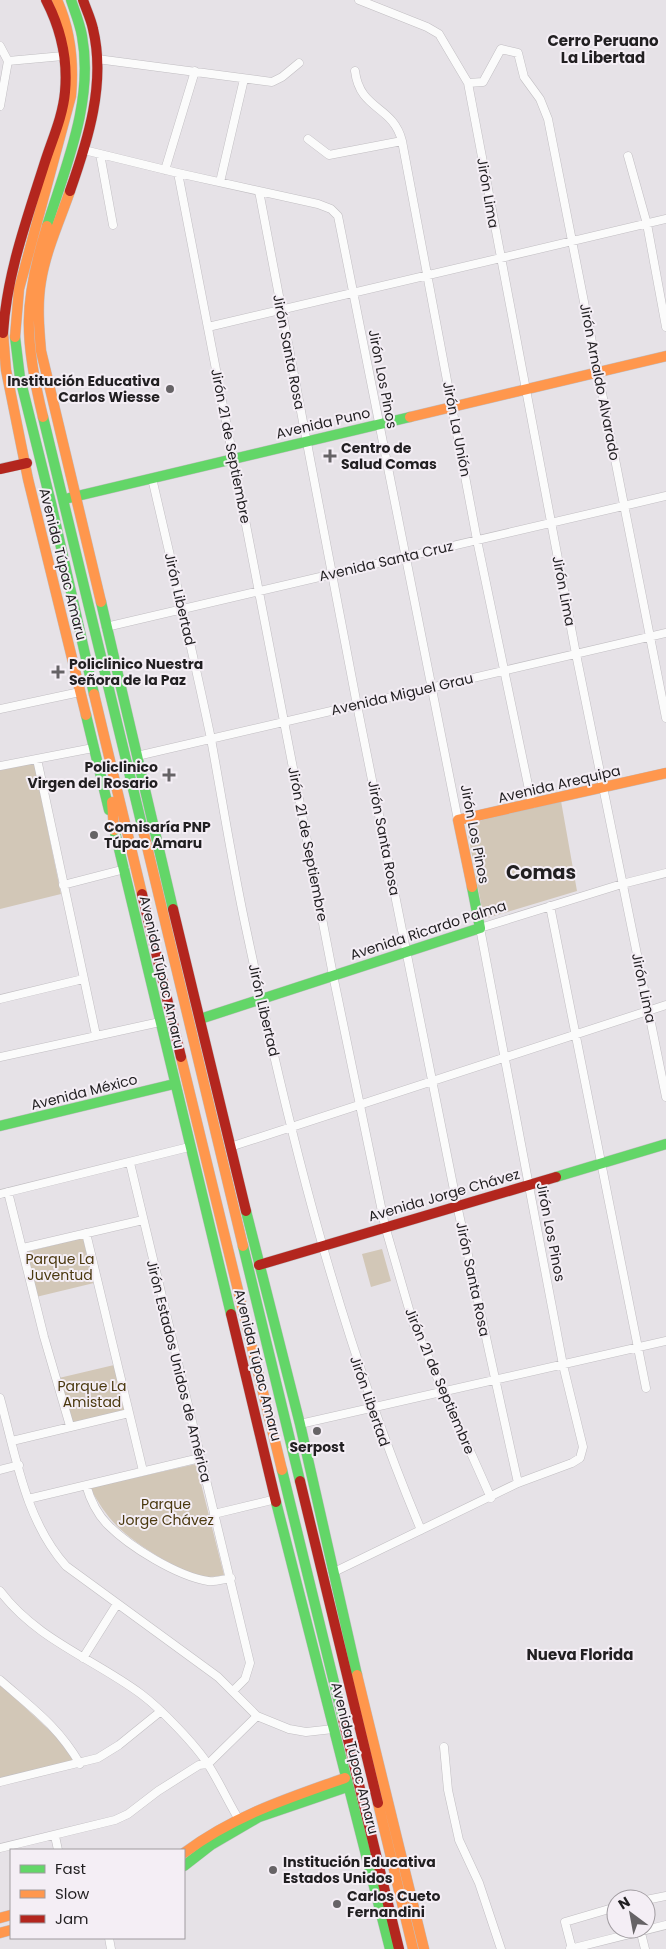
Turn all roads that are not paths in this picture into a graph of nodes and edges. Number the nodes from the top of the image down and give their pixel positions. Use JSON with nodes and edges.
{"nodes":[{"id":1,"x":46,"y":0,"type":"edge"},
{"id":2,"x":57,"y":0,"type":"edge"},
{"id":3,"x":71,"y":0,"type":"edge"},
{"id":4,"x":359,"y":0,"type":"edge"},
{"id":5,"x":85,"y":1,"type":"edge"},
{"id":6,"x":0,"y":46,"type":"edge"},
{"id":7,"x":63,"y":56,"type":"junction"},
{"id":8,"x":97,"y":59,"type":"junction"},
{"id":9,"x":8,"y":61,"type":"junction"},
{"id":10,"x":299,"y":63,"type":"dead end"},
{"id":11,"x":194,"y":71,"type":"junction"},
{"id":12,"x":355,"y":71,"type":"dead end"},
{"id":13,"x":244,"y":79,"type":"junction"},
{"id":14,"x":468,"y":83,"type":"junction"},
{"id":15,"x":0,"y":106,"type":"edge"},
{"id":16,"x":308,"y":140,"type":"dead end"},
{"id":17,"x":402,"y":141,"type":"junction"},
{"id":18,"x":84,"y":150,"type":"junction"},
{"id":19,"x":100,"y":154,"type":"junction"},
{"id":20,"x":628,"y":156,"type":"dead end"},
{"id":21,"x":165,"y":170,"type":"junction"},
{"id":22,"x":178,"y":173,"type":"junction"},
{"id":23,"x":220,"y":182,"type":"junction"},
{"id":24,"x":259,"y":191,"type":"junction"},
{"id":25,"x":666,"y":219,"type":"edge"},
{"id":26,"x":646,"y":224,"type":"junction"},
{"id":27,"x":113,"y":225,"type":"dead end"},
{"id":28,"x":574,"y":241,"type":"junction"},
{"id":29,"x":500,"y":259,"type":"junction"},
{"id":30,"x":427,"y":276,"type":"junction"},
{"id":31,"x":353,"y":293,"type":"junction"},
{"id":32,"x":4,"y":294,"type":"edge"},
{"id":33,"x":280,"y":310,"type":"junction"},
{"id":34,"x":666,"y":326,"type":"edge"},
{"id":35,"x":208,"y":328,"type":"junction"},
{"id":36,"x":666,"y":356,"type":"edge"},
{"id":37,"x":598,"y":372,"type":"junction"},
{"id":38,"x":526,"y":389,"type":"junction"},
{"id":39,"x":452,"y":407,"type":"junction"},
{"id":40,"x":378,"y":425,"type":"junction"},
{"id":41,"x":308,"y":441,"type":"junction"},
{"id":42,"x":234,"y":459,"type":"junction"},
{"id":43,"x":27,"y":462,"type":"junction"},
{"id":44,"x":0,"y":468,"type":"edge"},
{"id":45,"x":152,"y":478,"type":"junction"},
{"id":46,"x":75,"y":496,"type":"junction"},
{"id":47,"x":666,"y":496,"type":"edge"},
{"id":48,"x":63,"y":500,"type":"junction"},
{"id":49,"x":51,"y":502,"type":"junction"},
{"id":50,"x":624,"y":506,"type":"junction"},
{"id":51,"x":551,"y":523,"type":"junction"},
{"id":52,"x":477,"y":540,"type":"junction"},
{"id":53,"x":404,"y":557,"type":"junction"},
{"id":54,"x":334,"y":574,"type":"junction"},
{"id":55,"x":260,"y":591,"type":"junction"},
{"id":56,"x":182,"y":609,"type":"junction"},
{"id":57,"x":106,"y":627,"type":"junction"},
{"id":58,"x":666,"y":633,"type":"edge"},
{"id":59,"x":650,"y":637,"type":"junction"},
{"id":60,"x":576,"y":654,"type":"junction"},
{"id":61,"x":504,"y":671,"type":"junction"},
{"id":62,"x":430,"y":688,"type":"junction"},
{"id":63,"x":80,"y":692,"type":"junction"},
{"id":64,"x":357,"y":705,"type":"junction"},
{"id":65,"x":0,"y":710,"type":"edge"},
{"id":66,"x":666,"y":718,"type":"edge"},
{"id":67,"x":285,"y":722,"type":"junction"},
{"id":68,"x":100,"y":723,"type":"junction"},
{"id":69,"x":210,"y":739,"type":"junction"},
{"id":70,"x":93,"y":748,"type":"junction"},
{"id":71,"x":138,"y":756,"type":"junction"},
{"id":72,"x":37,"y":759,"type":"junction"},
{"id":73,"x":0,"y":766,"type":"edge"},
{"id":74,"x":666,"y":774,"type":"edge"},
{"id":75,"x":604,"y":787,"type":"junction"},
{"id":76,"x":532,"y":804,"type":"junction"},
{"id":77,"x":458,"y":820,"type":"junction"},
{"id":78,"x":114,"y":830,"type":"junction"},
{"id":79,"x":125,"y":869,"type":"junction"},
{"id":80,"x":666,"y":873,"type":"edge"},
{"id":81,"x":622,"y":884,"type":"junction"},
{"id":82,"x":63,"y":885,"type":"junction"},
{"id":83,"x":550,"y":906,"type":"junction"},
{"id":84,"x":480,"y":928,"type":"junction"},
{"id":85,"x":406,"y":950,"type":"junction"},
{"id":86,"x":333,"y":975,"type":"junction"},
{"id":87,"x":83,"y":979,"type":"junction"},
{"id":88,"x":0,"y":999,"type":"edge"},
{"id":89,"x":262,"y":999,"type":"junction"},
{"id":90,"x":666,"y":1005,"type":"edge"},
{"id":91,"x":649,"y":1010,"type":"junction"},
{"id":92,"x":200,"y":1020,"type":"junction"},
{"id":93,"x":160,"y":1022,"type":"junction"},
{"id":94,"x":576,"y":1034,"type":"junction"},
{"id":95,"x":96,"y":1035,"type":"junction"},
{"id":96,"x":0,"y":1057,"type":"edge"},
{"id":97,"x":503,"y":1058,"type":"junction"},
{"id":98,"x":433,"y":1082,"type":"junction"},
{"id":99,"x":174,"y":1084,"type":"junction"},
{"id":100,"x":666,"y":1097,"type":"edge"},
{"id":101,"x":360,"y":1106,"type":"junction"},
{"id":102,"x":0,"y":1126,"type":"edge"},
{"id":103,"x":290,"y":1128,"type":"junction"},
{"id":104,"x":666,"y":1144,"type":"edge"},
{"id":105,"x":189,"y":1146,"type":"junction"},
{"id":106,"x":230,"y":1147,"type":"junction"},
{"id":107,"x":130,"y":1163,"type":"junction"},
{"id":108,"x":601,"y":1164,"type":"junction"},
{"id":109,"x":528,"y":1185,"type":"junction"},
{"id":110,"x":4,"y":1193,"type":"edge"},
{"id":111,"x":457,"y":1205,"type":"junction"},
{"id":112,"x":143,"y":1220,"type":"junction"},
{"id":113,"x":385,"y":1226,"type":"junction"},
{"id":114,"x":86,"y":1233,"type":"junction"},
{"id":115,"x":323,"y":1245,"type":"junction"},
{"id":116,"x":23,"y":1248,"type":"junction"},
{"id":117,"x":259,"y":1265,"type":"junction"},
{"id":118,"x":666,"y":1341,"type":"edge"},
{"id":119,"x":639,"y":1348,"type":"junction"},
{"id":120,"x":563,"y":1365,"type":"junction"},
{"id":121,"x":495,"y":1380,"type":"junction"},
{"id":122,"x":646,"y":1388,"type":"dead end"},
{"id":123,"x":443,"y":1393,"type":"junction"},
{"id":124,"x":0,"y":1398,"type":"edge"},
{"id":125,"x":372,"y":1408,"type":"junction"},
{"id":126,"x":129,"y":1413,"type":"junction"},
{"id":127,"x":300,"y":1424,"type":"junction"},
{"id":128,"x":70,"y":1426,"type":"junction"},
{"id":129,"x":12,"y":1440,"type":"junction"},
{"id":130,"x":200,"y":1458,"type":"junction"},
{"id":131,"x":18,"y":1465,"type":"junction"},
{"id":132,"x":0,"y":1470,"type":"edge"},
{"id":133,"x":143,"y":1471,"type":"junction"},
{"id":134,"x":518,"y":1483,"type":"junction"},
{"id":135,"x":86,"y":1485,"type":"junction"},
{"id":136,"x":491,"y":1498,"type":"junction"},
{"id":137,"x":28,"y":1499,"type":"junction"},
{"id":138,"x":276,"y":1500,"type":"junction"},
{"id":139,"x":214,"y":1514,"type":"junction"},
{"id":140,"x":421,"y":1530,"type":"junction"},
{"id":141,"x":334,"y":1572,"type":"junction"},
{"id":142,"x":231,"y":1578,"type":"junction"},
{"id":143,"x":0,"y":1591,"type":"edge"},
{"id":144,"x":117,"y":1604,"type":"junction"},
{"id":145,"x":83,"y":1658,"type":"junction"},
{"id":146,"x":0,"y":1680,"type":"edge"},
{"id":147,"x":233,"y":1691,"type":"junction"},
{"id":148,"x":161,"y":1711,"type":"junction"},
{"id":149,"x":256,"y":1716,"type":"junction"},
{"id":150,"x":333,"y":1729,"type":"junction"},
{"id":151,"x":444,"y":1747,"type":"dead end"},
{"id":152,"x":80,"y":1764,"type":"junction"},
{"id":153,"x":208,"y":1764,"type":"junction"},
{"id":154,"x":0,"y":1782,"type":"edge"},
{"id":155,"x":346,"y":1783,"type":"junction"},
{"id":156,"x":240,"y":1822,"type":"junction"},
{"id":157,"x":54,"y":1836,"type":"junction"},
{"id":158,"x":0,"y":1848,"type":"edge"},
{"id":159,"x":58,"y":1849,"type":"edge"},
{"id":160,"x":185,"y":1852,"type":"edge"},
{"id":161,"x":185,"y":1865,"type":"edge"},
{"id":162,"x":606,"y":1910,"type":"edge"},
{"id":163,"x":608,"y":1939,"type":"edge"},
{"id":164,"x":390,"y":1949,"type":"edge"},
{"id":165,"x":399,"y":1949,"type":"edge"},
{"id":166,"x":413,"y":1949,"type":"edge"},
{"id":167,"x":424,"y":1949,"type":"edge"},
{"id":168,"x":501,"y":1949,"type":"edge"},
{"id":169,"x":572,"y":1949,"type":"edge"}],
"edges":[{"from":1,"to":7,"type":"main road","name":"Avenida Túpac Amaru"},
{"from":2,"to":49,"type":"main road","name":"Avenida Túpac Amaru"},
{"from":3,"to":48,"type":"main road","name":"Avenida Túpac Amaru"},
{"from":4,"to":14,"type":"street"},
{"from":5,"to":8,"type":"main road","name":"Avenida Túpac Amaru"},
{"from":6,"to":9,"type":"street"},
{"from":7,"to":9,"type":"street"},
{"from":7,"to":32,"type":"main road","name":"Avenida Túpac Amaru"},
{"from":8,"to":11,"type":"street"},
{"from":8,"to":18,"type":"main road","name":"Avenida Túpac Amaru"},
{"from":9,"to":15,"type":"street"},
{"from":10,"to":13,"type":"street"},
{"from":11,"to":13,"type":"street"},
{"from":11,"to":21,"type":"street"},
{"from":12,"to":17,"type":"street","name":"Jirón La Unión"},
{"from":13,"to":23,"type":"street"},
{"from":14,"to":28,"type":"street","name":"Jirón Arnaldo Alvarado"},
{"from":14,"to":29,"type":"street","name":"Jirón Lima"},
{"from":16,"to":17,"type":"street"},
{"from":17,"to":30,"type":"street","name":"Jirón La Unión"},
{"from":18,"to":19,"type":"street"},
{"from":18,"to":46,"type":"main road","name":"Avenida Túpac Amaru"},
{"from":19,"to":21,"type":"street"},
{"from":19,"to":27,"type":"street"},
{"from":20,"to":26,"type":"street"},
{"from":21,"to":22,"type":"street"},
{"from":22,"to":23,"type":"street"},
{"from":22,"to":35,"type":"street","name":"Jirón 21 de Septiembre"},
{"from":23,"to":24,"type":"street"},
{"from":24,"to":31,"type":"street","name":"Jirón Los Pinos"},
{"from":24,"to":33,"type":"street","name":"Jirón Santa Rosa"},
{"from":25,"to":26,"type":"street"},
{"from":26,"to":28,"type":"street"},
{"from":26,"to":34,"type":"street"},
{"from":28,"to":29,"type":"street"},
{"from":28,"to":37,"type":"street","name":"Jirón Arnaldo Alvarado"},
{"from":29,"to":30,"type":"street"},
{"from":29,"to":38,"type":"street","name":"Jirón Lima"},
{"from":30,"to":31,"type":"street"},
{"from":30,"to":39,"type":"street","name":"Jirón La Unión"},
{"from":31,"to":33,"type":"street"},
{"from":31,"to":40,"type":"street","name":"Jirón Los Pinos"},
{"from":32,"to":43,"type":"main road","name":"Avenida Túpac Amaru"},
{"from":33,"to":35,"type":"street"},
{"from":33,"to":41,"type":"street","name":"Jirón Santa Rosa"},
{"from":35,"to":42,"type":"street","name":"Jirón 21 de Septiembre"},
{"from":36,"to":37,"type":"main road","name":"Avenida Puno"},
{"from":37,"to":38,"type":"main road","name":"Avenida Puno"},
{"from":37,"to":50,"type":"street","name":"Jirón Arnaldo Alvarado"},
{"from":38,"to":39,"type":"main road","name":"Avenida Puno"},
{"from":38,"to":51,"type":"street","name":"Jirón Lima"},
{"from":39,"to":40,"type":"main road","name":"Avenida Puno"},
{"from":39,"to":52,"type":"street","name":"Jirón La Unión"},
{"from":40,"to":41,"type":"main road","name":"Avenida Puno"},
{"from":40,"to":53,"type":"street","name":"Jirón Los Pinos"},
{"from":41,"to":42,"type":"main road","name":"Avenida Puno"},
{"from":41,"to":54,"type":"street","name":"Jirón Santa Rosa"},
{"from":42,"to":45,"type":"main road","name":"Avenida Puno"},
{"from":42,"to":55,"type":"street","name":"Jirón 21 de Septiembre"},
{"from":43,"to":44,"type":"main road"},
{"from":43,"to":63,"type":"main road","name":"Avenida Túpac Amaru"},
{"from":45,"to":46,"type":"main road","name":"Avenida Puno"},
{"from":45,"to":56,"type":"street","name":"Jirón Libertad"},
{"from":46,"to":48,"type":"main road","name":"Avenida Puno"},
{"from":46,"to":57,"type":"main road","name":"Avenida Túpac Amaru"},
{"from":47,"to":50,"type":"street","name":"Avenida Santa Cruz"},
{"from":48,"to":49,"type":"main road","name":"Avenida Puno"},
{"from":48,"to":166,"type":"main road","name":"Avenida Túpac Amaru"},
{"from":49,"to":68,"type":"main road","name":"Avenida Túpac Amaru"},
{"from":50,"to":51,"type":"street","name":"Avenida Santa Cruz"},
{"from":50,"to":59,"type":"street","name":"Jirón Arnaldo Alvarado"},
{"from":51,"to":52,"type":"street","name":"Avenida Santa Cruz"},
{"from":51,"to":60,"type":"street","name":"Jirón Lima"},
{"from":52,"to":53,"type":"street","name":"Avenida Santa Cruz"},
{"from":52,"to":61,"type":"street","name":"Jirón La Unión"},
{"from":53,"to":54,"type":"street","name":"Avenida Santa Cruz"},
{"from":53,"to":62,"type":"street","name":"Jirón Los Pinos"},
{"from":54,"to":55,"type":"street","name":"Avenida Santa Cruz"},
{"from":54,"to":64,"type":"street","name":"Jirón Santa Rosa"},
{"from":55,"to":56,"type":"street","name":"Avenida Santa Cruz"},
{"from":55,"to":67,"type":"street","name":"Jirón 21 de Septiembre"},
{"from":56,"to":57,"type":"street","name":"Avenida Santa Cruz"},
{"from":56,"to":69,"type":"street","name":"Jirón Libertad"},
{"from":57,"to":71,"type":"main road","name":"Avenida Túpac Amaru"},
{"from":58,"to":59,"type":"street","name":"Avenida Miguel Grau"},
{"from":59,"to":60,"type":"street","name":"Avenida Miguel Grau"},
{"from":59,"to":66,"type":"street","name":"Jirón Arnaldo Alvarado"},
{"from":60,"to":61,"type":"street","name":"Avenida Miguel Grau"},
{"from":60,"to":75,"type":"street","name":"Jirón Lima"},
{"from":61,"to":62,"type":"street","name":"Avenida Miguel Grau"},
{"from":61,"to":76,"type":"street","name":"Jirón La Unión"},
{"from":62,"to":64,"type":"street","name":"Avenida Miguel Grau"},
{"from":62,"to":77,"type":"street","name":"Jirón Los Pinos"},
{"from":63,"to":65,"type":"street"},
{"from":63,"to":70,"type":"main road","name":"Avenida Túpac Amaru"},
{"from":64,"to":67,"type":"street","name":"Avenida Miguel Grau"},
{"from":64,"to":85,"type":"street","name":"Jirón Santa Rosa"},
{"from":67,"to":69,"type":"street","name":"Avenida Miguel Grau"},
{"from":67,"to":86,"type":"street","name":"Jirón 21 de Septiembre"},
{"from":68,"to":78,"type":"main road"},
{"from":68,"to":165,"type":"main road","name":"Avenida Túpac Amaru"},
{"from":69,"to":71,"type":"street","name":"Avenida Miguel Grau"},
{"from":69,"to":89,"type":"street","name":"Jirón Libertad"},
{"from":70,"to":72,"type":"street"},
{"from":70,"to":78,"type":"main road","name":"Avenida Túpac Amaru"},
{"from":71,"to":92,"type":"main road","name":"Avenida Túpac Amaru"},
{"from":72,"to":73,"type":"street"},
{"from":72,"to":82,"type":"street"},
{"from":74,"to":75,"type":"main road","name":"Avenida Arequipa"},
{"from":75,"to":76,"type":"main road","name":"Avenida Arequipa"},
{"from":75,"to":81,"type":"street","name":"Jirón Lima"},
{"from":76,"to":77,"type":"main road","name":"Avenida Arequipa"},
{"from":77,"to":84,"type":"main road","name":"Jirón Los Pinos"},
{"from":78,"to":79,"type":"main road","name":"Avenida Túpac Amaru"},
{"from":79,"to":82,"type":"street"},
{"from":79,"to":93,"type":"main road","name":"Avenida Túpac Amaru"},
{"from":80,"to":81,"type":"street","name":"Avenida Ricardo Palma"},
{"from":81,"to":83,"type":"street","name":"Avenida Ricardo Palma"},
{"from":81,"to":91,"type":"street","name":"Jirón Lima"},
{"from":82,"to":87,"type":"street"},
{"from":83,"to":84,"type":"street","name":"Avenida Ricardo Palma"},
{"from":83,"to":94,"type":"street"},
{"from":84,"to":85,"type":"main road","name":"Avenida Ricardo Palma"},
{"from":84,"to":97,"type":"street","name":"Jirón Los Pinos"},
{"from":85,"to":86,"type":"main road","name":"Avenida Ricardo Palma"},
{"from":85,"to":98,"type":"street","name":"Jirón Santa Rosa"},
{"from":86,"to":89,"type":"main road","name":"Avenida Ricardo Palma"},
{"from":86,"to":101,"type":"street","name":"Jirón 21 de Septiembre"},
{"from":87,"to":88,"type":"street"},
{"from":87,"to":95,"type":"street"},
{"from":89,"to":92,"type":"main road","name":"Avenida Ricardo Palma"},
{"from":89,"to":103,"type":"street","name":"Jirón Libertad"},
{"from":90,"to":91,"type":"street"},
{"from":91,"to":94,"type":"street"},
{"from":91,"to":100,"type":"street","name":"Jirón Lima"},
{"from":92,"to":106,"type":"main road","name":"Avenida Túpac Amaru"},
{"from":93,"to":95,"type":"street"},
{"from":93,"to":99,"type":"main road","name":"Avenida Túpac Amaru"},
{"from":94,"to":97,"type":"street"},
{"from":94,"to":108,"type":"street"},
{"from":95,"to":96,"type":"street"},
{"from":97,"to":98,"type":"street"},
{"from":97,"to":109,"type":"street","name":"Jirón Los Pinos"},
{"from":98,"to":101,"type":"street"},
{"from":98,"to":111,"type":"street","name":"Jirón Santa Rosa"},
{"from":99,"to":102,"type":"main road","name":"Avenida México"},
{"from":99,"to":105,"type":"main road","name":"Avenida Túpac Amaru"},
{"from":101,"to":103,"type":"street"},
{"from":101,"to":113,"type":"street","name":"Jirón 21 de Septiembre"},
{"from":103,"to":106,"type":"street"},
{"from":103,"to":115,"type":"street","name":"Jirón Libertad"},
{"from":104,"to":108,"type":"main road","name":"Avenida Jorge Chávez"},
{"from":105,"to":107,"type":"street"},
{"from":105,"to":138,"type":"main road","name":"Avenida Túpac Amaru"},
{"from":106,"to":117,"type":"main road","name":"Avenida Túpac Amaru"},
{"from":107,"to":110,"type":"street"},
{"from":107,"to":112,"type":"street","name":"Jirón Estados Unidos de América"},
{"from":108,"to":109,"type":"main road","name":"Avenida Jorge Chávez"},
{"from":108,"to":119,"type":"street"},
{"from":109,"to":111,"type":"main road","name":"Avenida Jorge Chávez"},
{"from":109,"to":120,"type":"street","name":"Jirón Los Pinos"},
{"from":110,"to":116,"type":"street"},
{"from":111,"to":113,"type":"main road","name":"Avenida Jorge Chávez"},
{"from":111,"to":121,"type":"street","name":"Jirón Santa Rosa"},
{"from":112,"to":114,"type":"street"},
{"from":112,"to":130,"type":"street","name":"Jirón Estados Unidos de América"},
{"from":113,"to":115,"type":"main road","name":"Avenida Jorge Chávez"},
{"from":113,"to":123,"type":"street","name":"Jirón 21 de Septiembre"},
{"from":114,"to":116,"type":"street"},
{"from":114,"to":126,"type":"street"},
{"from":115,"to":117,"type":"main road","name":"Avenida Jorge Chávez"},
{"from":115,"to":125,"type":"street","name":"Jirón Libertad"},
{"from":116,"to":128,"type":"street"},
{"from":117,"to":127,"type":"main road","name":"Avenida Túpac Amaru"},
{"from":118,"to":119,"type":"street"},
{"from":119,"to":120,"type":"street"},
{"from":119,"to":122,"type":"street"},
{"from":120,"to":121,"type":"street"},
{"from":120,"to":134,"type":"street","name":"Jirón Los Pinos"},
{"from":121,"to":123,"type":"street"},
{"from":121,"to":134,"type":"street","name":"Jirón Santa Rosa"},
{"from":123,"to":125,"type":"street"},
{"from":123,"to":136,"type":"street","name":"Jirón 21 de Septiembre"},
{"from":124,"to":129,"type":"street"},
{"from":125,"to":127,"type":"street"},
{"from":125,"to":140,"type":"street","name":"Jirón Libertad"},
{"from":126,"to":128,"type":"street"},
{"from":126,"to":133,"type":"street"},
{"from":127,"to":141,"type":"main road","name":"Avenida Túpac Amaru"},
{"from":128,"to":129,"type":"street"},
{"from":129,"to":131,"type":"street"},
{"from":130,"to":133,"type":"street"},
{"from":130,"to":139,"type":"street","name":"Jirón Estados Unidos de América"},
{"from":131,"to":132,"type":"street"},
{"from":131,"to":137,"type":"street"},
{"from":133,"to":135,"type":"street"},
{"from":134,"to":136,"type":"street"},
{"from":135,"to":137,"type":"street"},
{"from":135,"to":142,"type":"street"},
{"from":136,"to":140,"type":"street"},
{"from":137,"to":144,"type":"street"},
{"from":138,"to":139,"type":"street"},
{"from":138,"to":150,"type":"main road","name":"Avenida Túpac Amaru"},
{"from":139,"to":142,"type":"street","name":"Jirón Estados Unidos de América"},
{"from":140,"to":141,"type":"street"},
{"from":141,"to":167,"type":"main road","name":"Avenida Túpac Amaru"},
{"from":142,"to":147,"type":"street","name":"Jirón Estados Unidos de América"},
{"from":143,"to":145,"type":"street"},
{"from":144,"to":145,"type":"street"},
{"from":144,"to":147,"type":"street"},
{"from":145,"to":148,"type":"street"},
{"from":146,"to":152,"type":"street"},
{"from":147,"to":149,"type":"street"},
{"from":148,"to":152,"type":"street"},
{"from":148,"to":153,"type":"street"},
{"from":149,"to":150,"type":"street"},
{"from":149,"to":153,"type":"street"},
{"from":150,"to":155,"type":"main road","name":"Avenida Túpac Amaru"},
{"from":151,"to":168,"type":"street"},
{"from":152,"to":154,"type":"street"},
{"from":153,"to":156,"type":"street"},
{"from":153,"to":157,"type":"street"},
{"from":155,"to":156,"type":"main road"},
{"from":155,"to":164,"type":"main road","name":"Avenida Túpac Amaru"},
{"from":156,"to":160,"type":"main road"},
{"from":156,"to":161,"type":"main road"},
{"from":157,"to":158,"type":"street"},
{"from":157,"to":159,"type":"street"},
{"from":162,"to":169,"type":"street"},
{"from":163,"to":169,"type":"street"}]}
